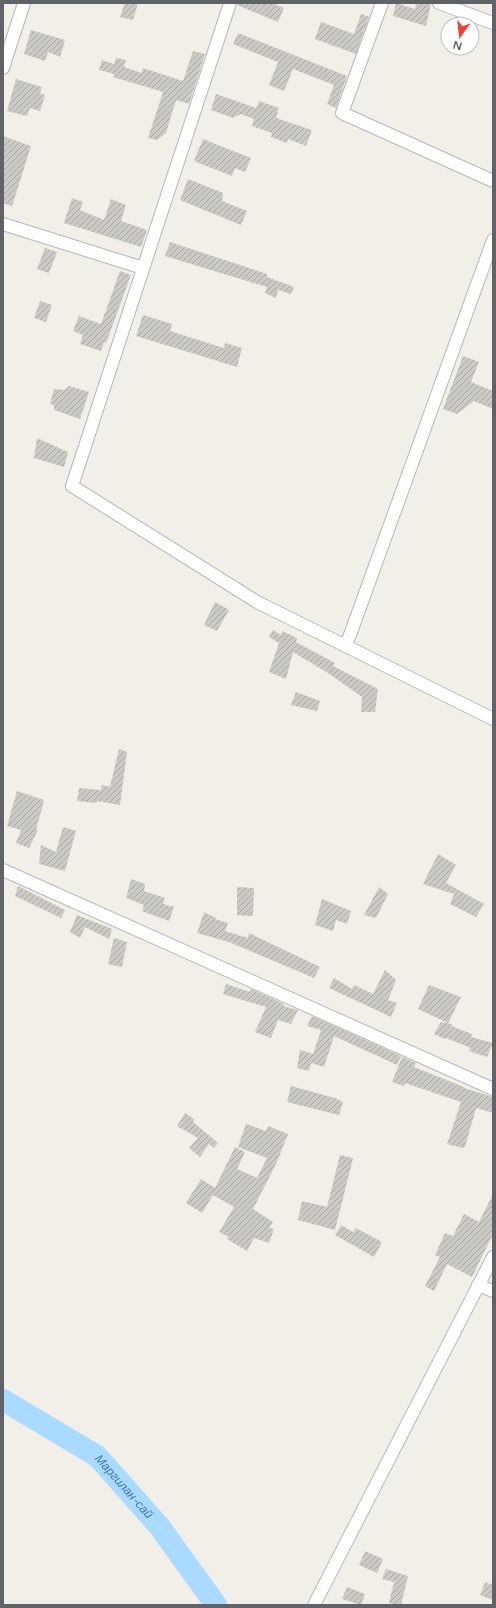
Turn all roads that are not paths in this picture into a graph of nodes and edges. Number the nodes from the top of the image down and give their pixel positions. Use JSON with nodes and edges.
{"nodes":[{"id":1,"x":24,"y":3,"type":"edge"},
{"id":2,"x":230,"y":3,"type":"edge"},
{"id":3,"x":382,"y":3,"type":"edge"},
{"id":4,"x":439,"y":3,"type":"edge"},
{"id":5,"x":493,"y":23,"type":"edge"},
{"id":6,"x":3,"y":68,"type":"edge"},
{"id":7,"x":493,"y":182,"type":"edge"},
{"id":8,"x":3,"y":224,"type":"edge"},
{"id":9,"x":493,"y":240,"type":"edge"},
{"id":10,"x":143,"y":268,"type":"junction"},
{"id":11,"x":346,"y":646,"type":"junction"},
{"id":12,"x":493,"y":719,"type":"edge"},
{"id":13,"x":3,"y":870,"type":"edge"},
{"id":14,"x":493,"y":1089,"type":"edge"},
{"id":15,"x":493,"y":1256,"type":"edge"},
{"id":16,"x":478,"y":1285,"type":"junction"},
{"id":17,"x":493,"y":1291,"type":"edge"},
{"id":18,"x":314,"y":1605,"type":"edge"}],
"edges":[{"from":1,"to":6,"type":"street"},
{"from":2,"to":10,"type":"street"},
{"from":3,"to":7,"type":"street"},
{"from":4,"to":5,"type":"street"},
{"from":8,"to":10,"type":"street"},
{"from":9,"to":11,"type":"street"},
{"from":10,"to":11,"type":"street"},
{"from":11,"to":12,"type":"street"},
{"from":13,"to":14,"type":"street"},
{"from":15,"to":16,"type":"street"},
{"from":16,"to":17,"type":"street"},
{"from":16,"to":18,"type":"street"}]}
